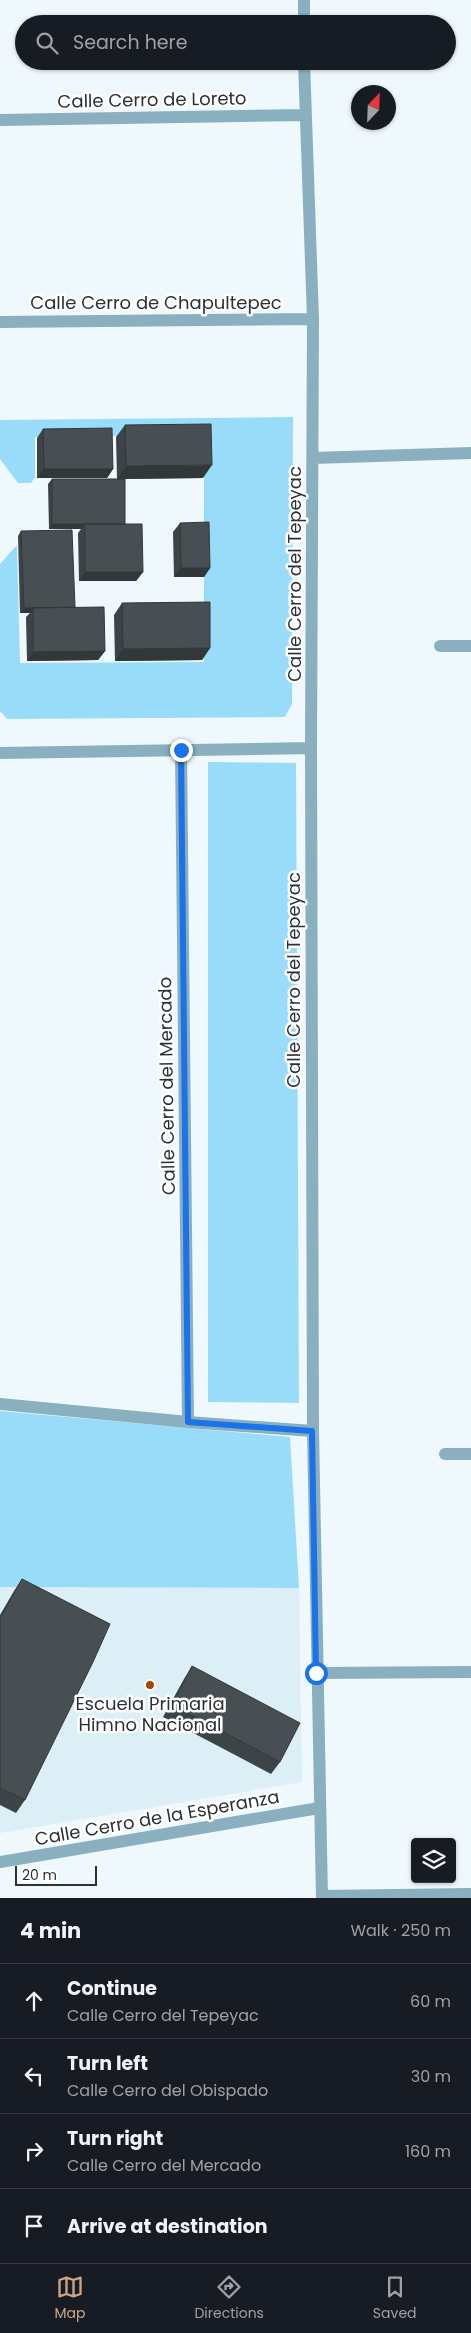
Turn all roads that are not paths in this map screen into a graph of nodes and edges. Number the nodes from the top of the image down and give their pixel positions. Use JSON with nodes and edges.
{"nodes":[{"id":1,"x":304,"y":0,"type":"edge"},
{"id":2,"x":304,"y":15,"type":"edge"},
{"id":3,"x":304,"y":70,"type":"edge"},
{"id":4,"x":304,"y":116,"type":"junction"},
{"id":5,"x":0,"y":120,"type":"edge"},
{"id":6,"x":313,"y":319,"type":"junction"},
{"id":7,"x":0,"y":322,"type":"edge"},
{"id":8,"x":471,"y":453,"type":"edge"},
{"id":9,"x":313,"y":458,"type":"junction"},
{"id":10,"x":440,"y":646,"type":"dead end"},
{"id":11,"x":471,"y":646,"type":"edge"},
{"id":12,"x":311,"y":748,"type":"junction"},
{"id":13,"x":181,"y":750,"type":"junction"},
{"id":14,"x":0,"y":753,"type":"edge"},
{"id":15,"x":0,"y":1404,"type":"edge"},
{"id":16,"x":188,"y":1422,"type":"junction"},
{"id":17,"x":312,"y":1431,"type":"junction"},
{"id":18,"x":444,"y":1454,"type":"dead end"},
{"id":19,"x":471,"y":1454,"type":"edge"},
{"id":20,"x":471,"y":1672,"type":"edge"},
{"id":21,"x":316,"y":1673,"type":"junction"},
{"id":22,"x":319,"y":1808,"type":"junction"},
{"id":23,"x":0,"y":1862,"type":"edge"},
{"id":24,"x":471,"y":1894,"type":"edge"},
{"id":25,"x":322,"y":1897,"type":"edge"}],
"edges":[{"from":1,"to":2,"type":"street"},
{"from":3,"to":4,"type":"street","name":"Calle Cerro del Tepeyac"},
{"from":4,"to":5,"type":"street","name":"Calle Cerro de Loreto"},
{"from":4,"to":6,"type":"street","name":"Calle Cerro del Tepeyac"},
{"from":6,"to":7,"type":"street","name":"Calle Cerro de Chapultepec"},
{"from":6,"to":9,"type":"street","name":"Calle Cerro del Tepeyac"},
{"from":8,"to":9,"type":"street"},
{"from":9,"to":12,"type":"street","name":"Calle Cerro del Tepeyac"},
{"from":10,"to":11,"type":"street"},
{"from":12,"to":13,"type":"street"},
{"from":12,"to":17,"type":"street","name":"Calle Cerro del Tepeyac"},
{"from":13,"to":14,"type":"street"},
{"from":13,"to":16,"type":"street","name":"Calle Cerro del Mercado"},
{"from":15,"to":16,"type":"street"},
{"from":16,"to":17,"type":"street"},
{"from":17,"to":21,"type":"street","name":"Calle Cerro del Tepeyac"},
{"from":18,"to":19,"type":"street"},
{"from":20,"to":21,"type":"street"},
{"from":21,"to":22,"type":"street","name":"Calle Cerro del Tepeyac"},
{"from":22,"to":23,"type":"street","name":"Calle Cerro de la Esperanza"},
{"from":22,"to":25,"type":"street","name":"Calle Cerro del Tepeyac"},
{"from":24,"to":25,"type":"street"}]}
